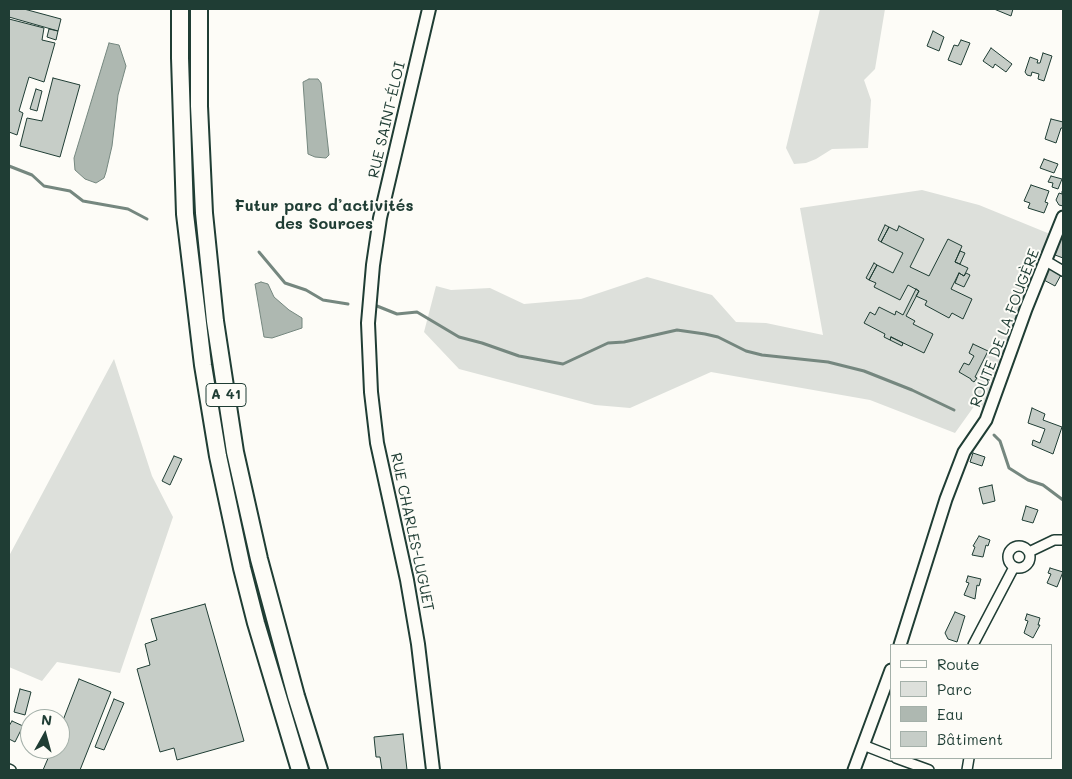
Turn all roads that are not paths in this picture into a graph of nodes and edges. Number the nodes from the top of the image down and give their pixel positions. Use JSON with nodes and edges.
{"nodes":[{"id":1,"x":174,"y":9,"type":"edge"},
{"id":2,"x":180,"y":9,"type":"edge"},
{"id":3,"x":199,"y":9,"type":"edge"},
{"id":4,"x":429,"y":9,"type":"edge"},
{"id":5,"x":180,"y":78,"type":"junction"},
{"id":6,"x":1063,"y":217,"type":"edge"},
{"id":7,"x":1046,"y":261,"type":"junction"},
{"id":8,"x":1063,"y":271,"type":"edge"},
{"id":9,"x":370,"y":299,"type":"joint"},
{"id":10,"x":1063,"y":540,"type":"edge"},
{"id":11,"x":1028,"y":552,"type":"junction"},
{"id":12,"x":1014,"y":567,"type":"junction"},
{"id":13,"x":900,"y":644,"type":"edge"},
{"id":14,"x":974,"y":644,"type":"edge"},
{"id":15,"x":890,"y":673,"type":"edge"},
{"id":16,"x":863,"y":746,"type":"junction"},
{"id":17,"x":890,"y":756,"type":"edge"},
{"id":18,"x":899,"y":759,"type":"edge"},
{"id":19,"x":300,"y":770,"type":"edge"},
{"id":20,"x":319,"y":770,"type":"edge"},
{"id":21,"x":433,"y":770,"type":"edge"},
{"id":22,"x":854,"y":770,"type":"edge"},
{"id":23,"x":929,"y":770,"type":"edge"}],
"edges":[{"from":1,"to":5,"type":"highway"},
{"from":2,"to":5,"type":"highway","number":"A 41"},
{"from":3,"to":20,"type":"highway","number":"A 41"},
{"from":4,"to":9,"type":"main road","name":"RUE SAINT-ÉLOI"},
{"from":5,"to":19,"type":"highway","number":"A 41"},
{"from":6,"to":7,"type":"street","name":"ROUTE DE LA FOUGÈRE"},
{"from":7,"to":8,"type":"street"},
{"from":7,"to":13,"type":"street","name":"ROUTE DE LA FOUGÈRE"},
{"from":9,"to":21,"type":"main road","name":"RUE CHARLES-LUGUET"},
{"from":10,"to":11,"type":"street"},
{"from":11,"to":12,"type":"street"},
{"from":11,"to":12,"type":"street"},
{"from":12,"to":14,"type":"street"},
{"from":15,"to":16,"type":"street"},
{"from":16,"to":17,"type":"street"},
{"from":16,"to":22,"type":"street"},
{"from":18,"to":23,"type":"street"}]}
